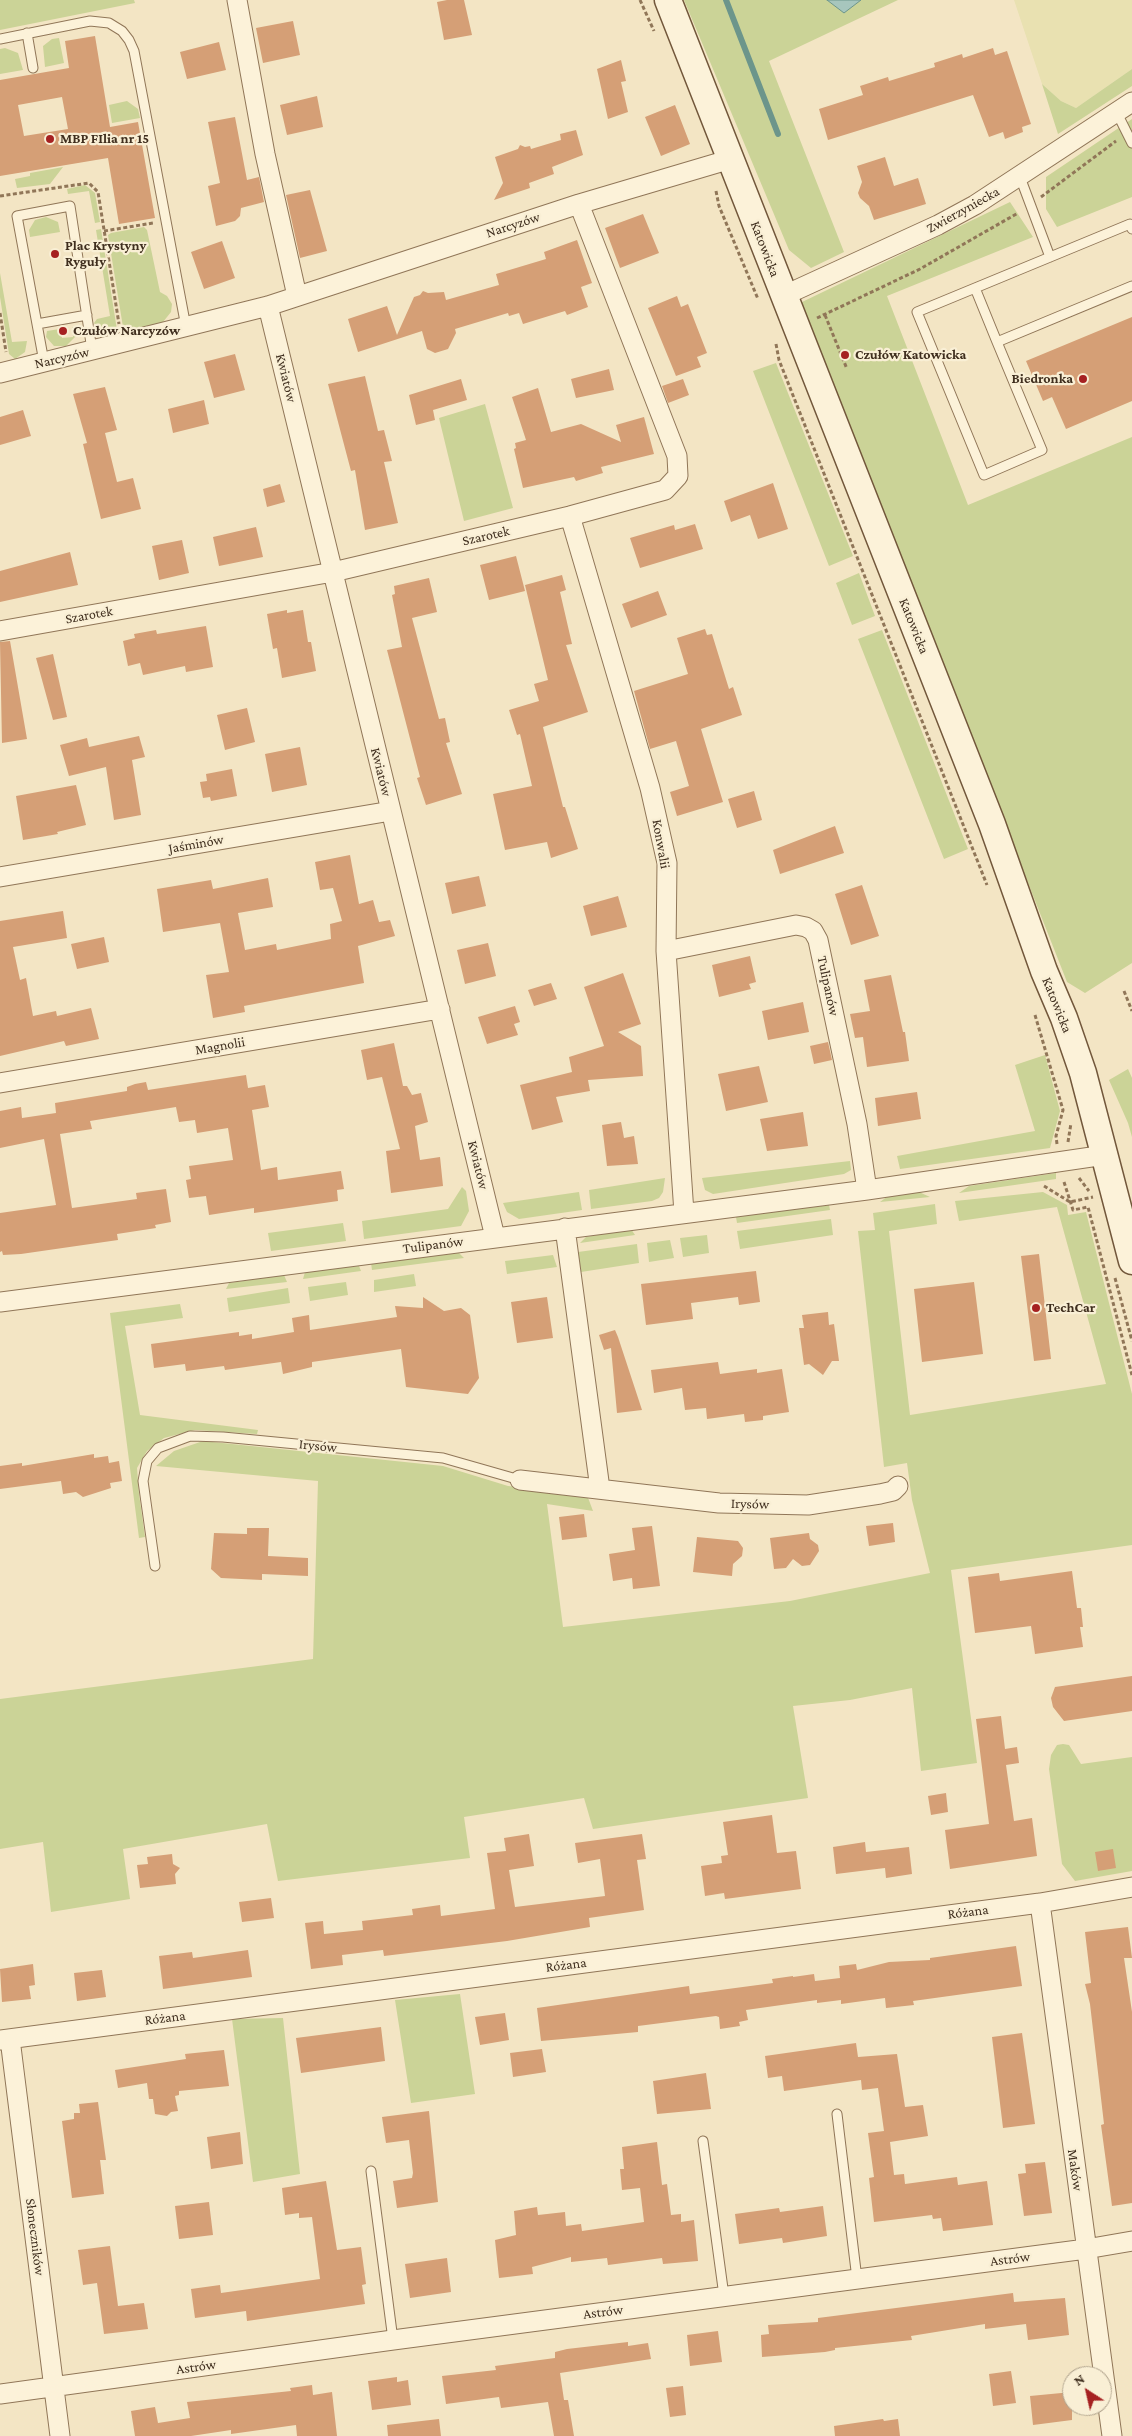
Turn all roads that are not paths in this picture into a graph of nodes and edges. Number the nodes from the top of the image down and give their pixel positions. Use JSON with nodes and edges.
{"nodes":[{"id":1,"x":237,"y":0,"type":"edge"},
{"id":2,"x":668,"y":0,"type":"edge"},
{"id":3,"x":27,"y":33,"type":"junction"},
{"id":4,"x":0,"y":39,"type":"edge"},
{"id":5,"x":33,"y":68,"type":"dead end"},
{"id":6,"x":1124,"y":107,"type":"edge"},
{"id":7,"x":1132,"y":142,"type":"edge"},
{"id":8,"x":731,"y":158,"type":"junction"},
{"id":9,"x":1020,"y":177,"type":"junction"},
{"id":10,"x":579,"y":204,"type":"junction"},
{"id":11,"x":1132,"y":229,"type":"edge"},
{"id":12,"x":1050,"y":257,"type":"junction"},
{"id":13,"x":1132,"y":286,"type":"edge"},
{"id":14,"x":975,"y":288,"type":"junction"},
{"id":15,"x":297,"y":296,"type":"junction"},
{"id":16,"x":783,"y":296,"type":"junction"},
{"id":17,"x":268,"y":306,"type":"junction"},
{"id":18,"x":87,"y":315,"type":"junction"},
{"id":19,"x":37,"y":324,"type":"junction"},
{"id":20,"x":186,"y":327,"type":"junction"},
{"id":21,"x":997,"y":342,"type":"junction"},
{"id":22,"x":92,"y":350,"type":"junction"},
{"id":23,"x":44,"y":362,"type":"junction"},
{"id":24,"x":5,"y":371,"type":"edge"},
{"id":25,"x":570,"y":516,"type":"junction"},
{"id":26,"x":333,"y":572,"type":"junction"},
{"id":27,"x":0,"y":631,"type":"edge"},
{"id":28,"x":391,"y":811,"type":"junction"},
{"id":29,"x":0,"y":877,"type":"edge"},
{"id":30,"x":666,"y":951,"type":"junction"},
{"id":31,"x":440,"y":1009,"type":"junction"},
{"id":32,"x":0,"y":1083,"type":"edge"},
{"id":33,"x":1105,"y":1155,"type":"junction"},
{"id":34,"x":867,"y":1190,"type":"junction"},
{"id":35,"x":684,"y":1213,"type":"junction"},
{"id":36,"x":565,"y":1228,"type":"junction"},
{"id":37,"x":495,"y":1237,"type":"junction"},
{"id":38,"x":1132,"y":1261,"type":"edge"},
{"id":39,"x":0,"y":1302,"type":"edge"},
{"id":40,"x":520,"y":1480,"type":"joint"},
{"id":41,"x":898,"y":1486,"type":"dead end"},
{"id":42,"x":600,"y":1489,"type":"junction"},
{"id":43,"x":155,"y":1566,"type":"dead end"},
{"id":44,"x":1132,"y":1887,"type":"edge"},
{"id":45,"x":1040,"y":1903,"type":"junction"},
{"id":46,"x":5,"y":2039,"type":"edge"},
{"id":47,"x":838,"y":2114,"type":"dead end"},
{"id":48,"x":703,"y":2141,"type":"dead end"},
{"id":49,"x":371,"y":2171,"type":"dead end"},
{"id":50,"x":1132,"y":2241,"type":"edge"},
{"id":51,"x":1086,"y":2249,"type":"junction"},
{"id":52,"x":857,"y":2279,"type":"junction"},
{"id":53,"x":724,"y":2296,"type":"junction"},
{"id":54,"x":393,"y":2340,"type":"junction"},
{"id":55,"x":54,"y":2387,"type":"junction"},
{"id":56,"x":0,"y":2394,"type":"edge"},
{"id":57,"x":60,"y":2436,"type":"edge"},
{"id":58,"x":1112,"y":2436,"type":"edge"}],
"edges":[{"from":1,"to":15,"type":"street"},
{"from":2,"to":8,"type":"main road","name":"Katowicka"},
{"from":3,"to":4,"type":"lane"},
{"from":3,"to":5,"type":"lane"},
{"from":3,"to":20,"type":"lane"},
{"from":6,"to":7,"type":"lane"},
{"from":6,"to":9,"type":"street","name":"Zwierzyniecka"},
{"from":8,"to":10,"type":"street","name":"Narcyzów"},
{"from":8,"to":16,"type":"main road","name":"Katowicka"},
{"from":9,"to":12,"type":"lane"},
{"from":9,"to":16,"type":"street","name":"Zwierzyniecka"},
{"from":10,"to":15,"type":"street","name":"Narcyzów"},
{"from":10,"to":25,"type":"street","name":"Szarotek"},
{"from":11,"to":12,"type":"lane"},
{"from":12,"to":14,"type":"lane"},
{"from":13,"to":21,"type":"lane"},
{"from":14,"to":21,"type":"lane"},
{"from":14,"to":21,"type":"lane"},
{"from":15,"to":17,"type":"street","name":"Narcyzów"},
{"from":16,"to":33,"type":"main road","name":"Katowicka"},
{"from":17,"to":20,"type":"street","name":"Narcyzów"},
{"from":17,"to":26,"type":"street","name":"Kwiatów"},
{"from":18,"to":19,"type":"lane"},
{"from":18,"to":19,"type":"lane"},
{"from":18,"to":22,"type":"lane"},
{"from":19,"to":23,"type":"lane"},
{"from":20,"to":22,"type":"street","name":"Narcyzów"},
{"from":22,"to":23,"type":"street","name":"Narcyzów"},
{"from":23,"to":24,"type":"street","name":"Narcyzów"},
{"from":25,"to":26,"type":"street","name":"Szarotek"},
{"from":25,"to":30,"type":"street","name":"Konwalii"},
{"from":26,"to":27,"type":"street","name":"Szarotek"},
{"from":26,"to":28,"type":"street","name":"Kwiatów"},
{"from":28,"to":29,"type":"street","name":"Jaśminów"},
{"from":28,"to":31,"type":"street","name":"Kwiatów"},
{"from":30,"to":34,"type":"street","name":"Tulipanów"},
{"from":30,"to":35,"type":"street","name":"Konwalii"},
{"from":31,"to":32,"type":"street","name":"Magnolii"},
{"from":31,"to":37,"type":"street","name":"Kwiatów"},
{"from":33,"to":34,"type":"street","name":"Tulipanów"},
{"from":33,"to":38,"type":"main road","name":"Katowicka"},
{"from":34,"to":35,"type":"street","name":"Tulipanów"},
{"from":35,"to":36,"type":"street","name":"Tulipanów"},
{"from":36,"to":37,"type":"street","name":"Tulipanów"},
{"from":36,"to":42,"type":"street"},
{"from":37,"to":39,"type":"street","name":"Tulipanów"},
{"from":40,"to":42,"type":"street","name":"Irysów"},
{"from":40,"to":43,"type":"lane","name":"Irysów"},
{"from":41,"to":42,"type":"street","name":"Irysów"},
{"from":44,"to":45,"type":"street","name":"Różana"},
{"from":45,"to":46,"type":"street","name":"Różana"},
{"from":45,"to":51,"type":"street","name":"Maków"},
{"from":46,"to":55,"type":"street","name":"Słoneczników"},
{"from":47,"to":52,"type":"lane"},
{"from":48,"to":53,"type":"lane"},
{"from":49,"to":54,"type":"lane"},
{"from":50,"to":51,"type":"street","name":"Astrów"},
{"from":51,"to":52,"type":"street","name":"Astrów"},
{"from":51,"to":58,"type":"street","name":"Maków"},
{"from":52,"to":53,"type":"street","name":"Astrów"},
{"from":53,"to":54,"type":"street","name":"Astrów"},
{"from":54,"to":55,"type":"street","name":"Astrów"},
{"from":55,"to":56,"type":"street","name":"Astrów"},
{"from":55,"to":57,"type":"street","name":"Słoneczników"}]}
